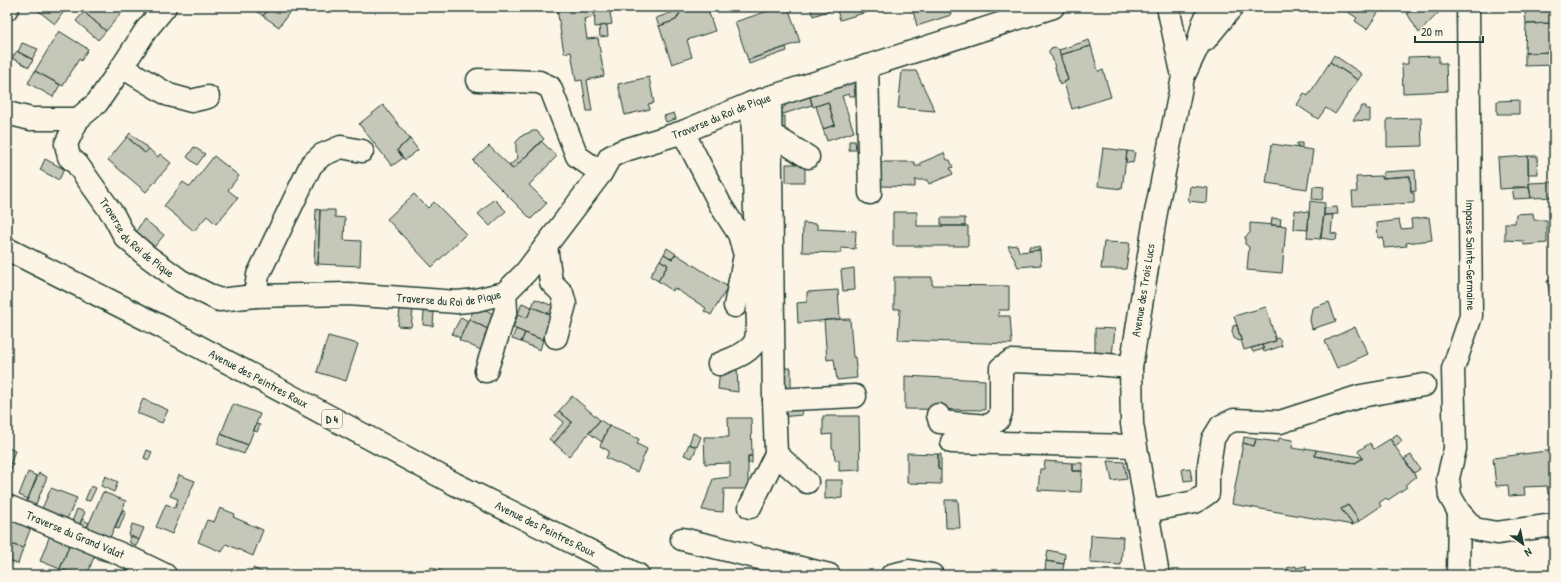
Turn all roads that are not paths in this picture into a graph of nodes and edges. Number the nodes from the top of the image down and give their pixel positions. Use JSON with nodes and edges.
{"nodes":[{"id":1,"x":165,"y":7,"type":"edge"},
{"id":2,"x":1053,"y":7,"type":"edge"},
{"id":3,"x":1168,"y":7,"type":"edge"},
{"id":4,"x":1212,"y":7,"type":"edge"},
{"id":5,"x":1232,"y":7,"type":"edge"},
{"id":6,"x":1468,"y":7,"type":"edge"},
{"id":7,"x":1197,"y":48,"type":"junction"},
{"id":8,"x":867,"y":66,"type":"junction"},
{"id":9,"x":122,"y":67,"type":"junction"},
{"id":10,"x":1183,"y":77,"type":"junction"},
{"id":11,"x":478,"y":80,"type":"dead end"},
{"id":12,"x":208,"y":97,"type":"dead end"},
{"id":13,"x":761,"y":100,"type":"junction"},
{"id":14,"x":7,"y":113,"type":"edge"},
{"id":15,"x":78,"y":119,"type":"junction"},
{"id":16,"x":683,"y":132,"type":"junction"},
{"id":17,"x":771,"y":134,"type":"junction"},
{"id":18,"x":362,"y":151,"type":"dead end"},
{"id":19,"x":808,"y":157,"type":"dead end"},
{"id":20,"x":601,"y":173,"type":"junction"},
{"id":21,"x":870,"y":193,"type":"dead end"},
{"id":22,"x":546,"y":246,"type":"junction"},
{"id":23,"x":7,"y":250,"type":"edge"},
{"id":24,"x":505,"y":293,"type":"junction"},
{"id":25,"x":255,"y":296,"type":"junction"},
{"id":26,"x":735,"y":306,"type":"dead end"},
{"id":27,"x":556,"y":337,"type":"dead end"},
{"id":28,"x":719,"y":364,"type":"dead end"},
{"id":29,"x":1131,"y":367,"type":"junction"},
{"id":30,"x":486,"y":371,"type":"dead end"},
{"id":31,"x":1424,"y":385,"type":"dead end"},
{"id":32,"x":855,"y":396,"type":"dead end"},
{"id":33,"x":774,"y":400,"type":"junction"},
{"id":34,"x":938,"y":415,"type":"dead end"},
{"id":35,"x":952,"y":442,"type":"dead end"},
{"id":36,"x":1136,"y":446,"type":"junction"},
{"id":37,"x":776,"y":454,"type":"junction"},
{"id":38,"x":808,"y":482,"type":"dead end"},
{"id":39,"x":7,"y":506,"type":"edge"},
{"id":40,"x":750,"y":507,"type":"dead end"},
{"id":41,"x":1147,"y":512,"type":"junction"},
{"id":42,"x":1459,"y":512,"type":"junction"},
{"id":43,"x":1554,"y":525,"type":"edge"},
{"id":44,"x":682,"y":539,"type":"dead end"},
{"id":45,"x":165,"y":575,"type":"edge"},
{"id":46,"x":638,"y":575,"type":"edge"},
{"id":47,"x":829,"y":575,"type":"edge"},
{"id":48,"x":892,"y":575,"type":"edge"},
{"id":49,"x":932,"y":575,"type":"edge"},
{"id":50,"x":1158,"y":575,"type":"edge"},
{"id":51,"x":1458,"y":575,"type":"edge"}],
"edges":[{"from":1,"to":9,"type":"street","name":"Traverse du Roi de Pique"},
{"from":2,"to":8,"type":"street","name":"Traverse du Roi de Pique"},
{"from":3,"to":10,"type":"street","name":"Avenue des Trois Lucs"},
{"from":4,"to":7,"type":"street"},
{"from":5,"to":7,"type":"street"},
{"from":6,"to":42,"type":"street","name":"Impasse Sainte-Germaine"},
{"from":7,"to":10,"type":"street"},
{"from":8,"to":13,"type":"street","name":"Traverse du Roi de Pique"},
{"from":8,"to":21,"type":"street"},
{"from":9,"to":12,"type":"street"},
{"from":9,"to":15,"type":"street","name":"Traverse du Roi de Pique"},
{"from":10,"to":29,"type":"street","name":"Avenue des Trois Lucs"},
{"from":11,"to":20,"type":"street"},
{"from":13,"to":16,"type":"street","name":"Traverse du Roi de Pique"},
{"from":13,"to":17,"type":"street"},
{"from":13,"to":28,"type":"street"},
{"from":14,"to":15,"type":"street"},
{"from":15,"to":25,"type":"street","name":"Traverse du Roi de Pique"},
{"from":16,"to":20,"type":"street","name":"Traverse du Roi de Pique"},
{"from":16,"to":26,"type":"street"},
{"from":17,"to":19,"type":"street"},
{"from":17,"to":33,"type":"street"},
{"from":18,"to":25,"type":"street"},
{"from":20,"to":22,"type":"street","name":"Traverse du Roi de Pique"},
{"from":22,"to":24,"type":"street","name":"Traverse du Roi de Pique"},
{"from":22,"to":27,"type":"street"},
{"from":23,"to":46,"type":"street","name":"Avenue des Peintres Roux","number":"D 4"},
{"from":24,"to":25,"type":"street","name":"Traverse du Roi de Pique"},
{"from":24,"to":30,"type":"street"},
{"from":29,"to":34,"type":"street"},
{"from":29,"to":36,"type":"street","name":"Avenue des Trois Lucs"},
{"from":31,"to":41,"type":"street"},
{"from":32,"to":33,"type":"street"},
{"from":33,"to":37,"type":"street"},
{"from":35,"to":36,"type":"street"},
{"from":36,"to":41,"type":"street","name":"Avenue des Trois Lucs"},
{"from":37,"to":38,"type":"street"},
{"from":37,"to":40,"type":"street"},
{"from":39,"to":45,"type":"street","name":"Traverse du Grand Valat"},
{"from":41,"to":50,"type":"street","name":"Avenue des Trois Lucs"},
{"from":42,"to":43,"type":"street","name":"Impasse Sainte-Germaine"},
{"from":42,"to":51,"type":"street"},
{"from":44,"to":47,"type":"street"},
{"from":48,"to":49,"type":"street"}]}
